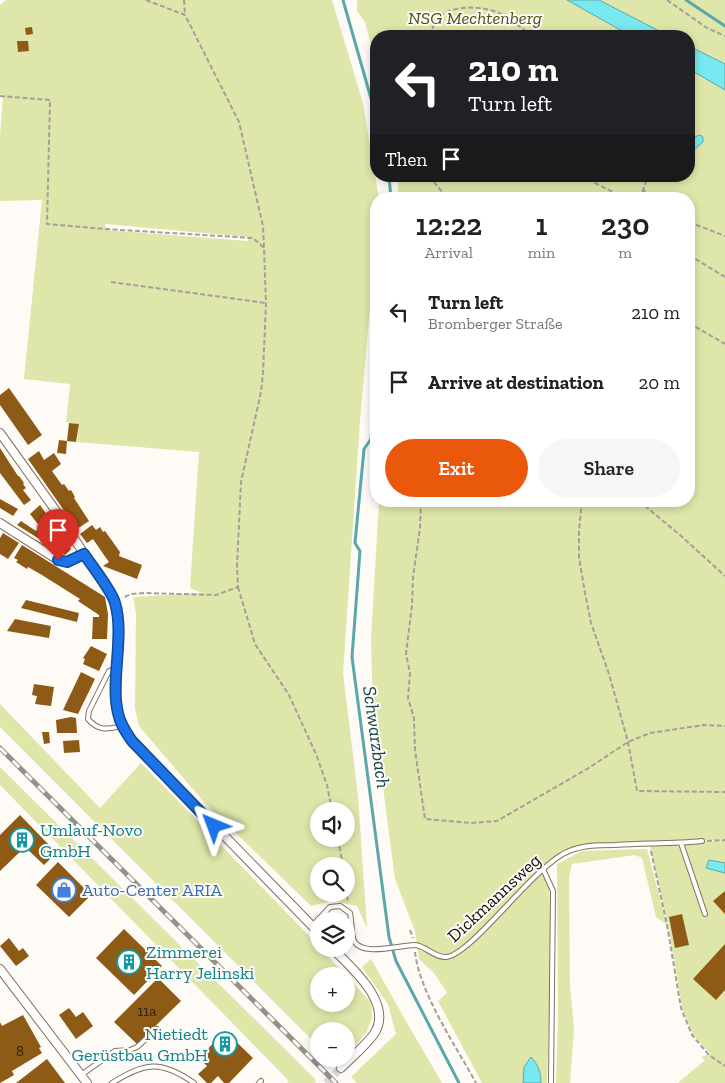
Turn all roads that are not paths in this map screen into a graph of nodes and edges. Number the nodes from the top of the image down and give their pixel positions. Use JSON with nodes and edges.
{"nodes":[{"id":1,"x":0,"y":432,"type":"edge"},
{"id":2,"x":0,"y":523,"type":"edge"},
{"id":3,"x":84,"y":554,"type":"junction"},
{"id":4,"x":118,"y":668,"type":"junction"},
{"id":5,"x":123,"y":726,"type":"junction"},
{"id":6,"x":702,"y":842,"type":"road end"},
{"id":7,"x":681,"y":843,"type":"junction"},
{"id":8,"x":544,"y":869,"type":"junction"},
{"id":9,"x":324,"y":912,"type":"edge"},
{"id":10,"x":349,"y":912,"type":"edge"},
{"id":11,"x":705,"y":914,"type":"dead end"},
{"id":12,"x":310,"y":924,"type":"edge"},
{"id":13,"x":355,"y":941,"type":"edge"},
{"id":14,"x":341,"y":957,"type":"edge"},
{"id":15,"x":0,"y":969,"type":"edge"},
{"id":16,"x":157,"y":1029,"type":"dead end"},
{"id":17,"x":341,"y":1068,"type":"tunnel mouth"},
{"id":18,"x":80,"y":1075,"type":"junction"},
{"id":19,"x":87,"y":1083,"type":"edge"},
{"id":20,"x":112,"y":1083,"type":"edge"},
{"id":21,"x":194,"y":1083,"type":"edge"},
{"id":22,"x":551,"y":1083,"type":"edge"}],
"edges":[{"from":1,"to":3,"type":"street"},
{"from":2,"to":3,"type":"street"},
{"from":3,"to":4,"type":"street"},
{"from":4,"to":5,"type":"street"},
{"from":4,"to":5,"type":"lane"},
{"from":5,"to":12,"type":"street"},
{"from":6,"to":7,"type":"lane","name":"Dickmannsweg"},
{"from":7,"to":8,"type":"lane","name":"Dickmannsweg"},
{"from":7,"to":11,"type":"lane"},
{"from":8,"to":13,"type":"lane","name":"Dickmannsweg"},
{"from":8,"to":22,"type":"lane"},
{"from":9,"to":10,"type":"lane","name":"Dickmannsweg"},
{"from":14,"to":17,"type":"street"},
{"from":15,"to":18,"type":"street"},
{"from":16,"to":18,"type":"lane"},
{"from":18,"to":19,"type":"street"},
{"from":20,"to":21,"type":"lane"}]}
